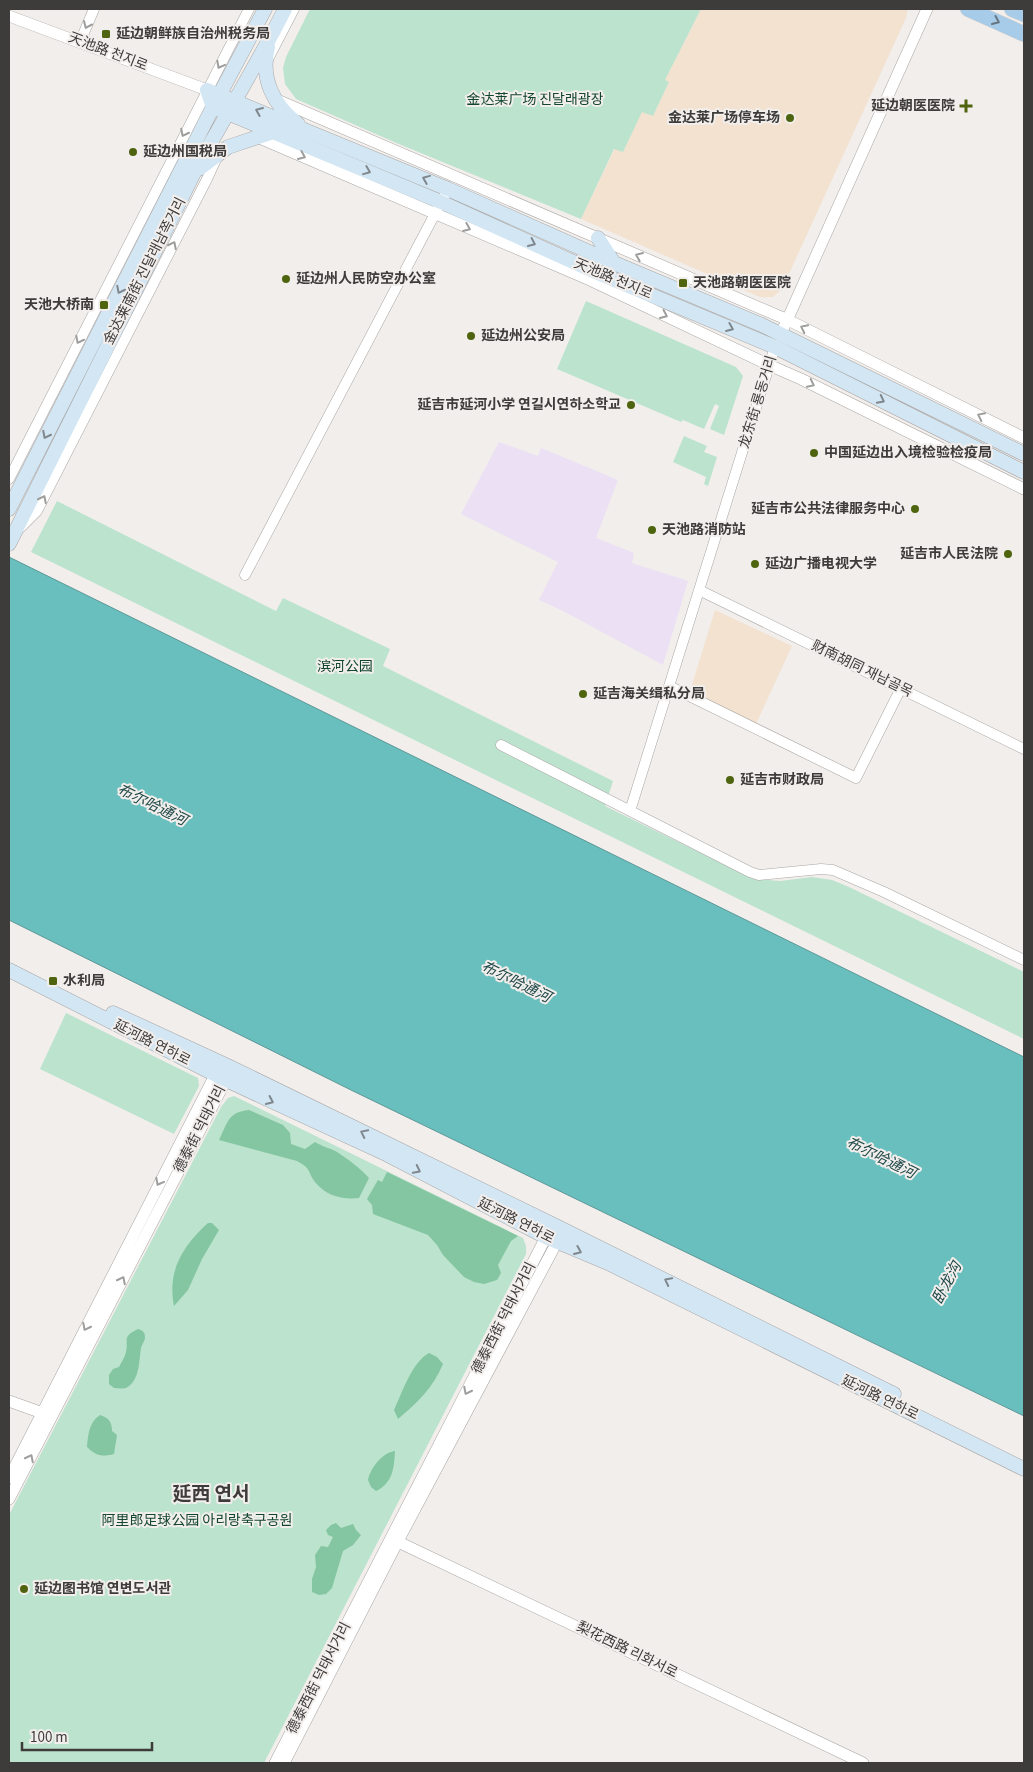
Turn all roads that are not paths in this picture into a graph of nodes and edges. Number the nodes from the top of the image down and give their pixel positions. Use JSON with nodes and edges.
{"nodes":[{"id":1,"x":94,"y":9,"type":"edge"},
{"id":2,"x":249,"y":9,"type":"edge"},
{"id":3,"x":265,"y":9,"type":"edge"},
{"id":4,"x":285,"y":9,"type":"edge"},
{"id":5,"x":294,"y":9,"type":"edge"},
{"id":6,"x":927,"y":9,"type":"edge"},
{"id":7,"x":968,"y":9,"type":"edge"},
{"id":8,"x":1012,"y":9,"type":"edge"},
{"id":9,"x":1024,"y":14,"type":"edge"},
{"id":10,"x":9,"y":16,"type":"edge"},
{"id":11,"x":1024,"y":34,"type":"edge"},
{"id":12,"x":270,"y":39,"type":"junction"},
{"id":13,"x":80,"y":42,"type":"junction"},
{"id":14,"x":266,"y":64,"type":"junction"},
{"id":15,"x":207,"y":90,"type":"junction"},
{"id":16,"x":221,"y":94,"type":"junction"},
{"id":17,"x":275,"y":99,"type":"junction"},
{"id":18,"x":231,"y":106,"type":"junction"},
{"id":19,"x":213,"y":107,"type":"junction"},
{"id":20,"x":273,"y":132,"type":"junction"},
{"id":21,"x":309,"y":132,"type":"junction"},
{"id":22,"x":257,"y":137,"type":"junction"},
{"id":23,"x":219,"y":153,"type":"junction"},
{"id":24,"x":194,"y":173,"type":"junction"},
{"id":25,"x":448,"y":188,"type":"junction"},
{"id":26,"x":438,"y":208,"type":"junction"},
{"id":27,"x":598,"y":238,"type":"junction"},
{"id":28,"x":614,"y":263,"type":"junction"},
{"id":29,"x":788,"y":320,"type":"junction"},
{"id":30,"x":781,"y":333,"type":"junction"},
{"id":31,"x":775,"y":347,"type":"junction"},
{"id":32,"x":769,"y":365,"type":"junction"},
{"id":33,"x":1024,"y":438,"type":"edge"},
{"id":34,"x":1024,"y":454,"type":"edge"},
{"id":35,"x":1024,"y":472,"type":"edge"},
{"id":36,"x":9,"y":479,"type":"edge"},
{"id":37,"x":1024,"y":489,"type":"edge"},
{"id":38,"x":9,"y":509,"type":"edge"},
{"id":39,"x":10,"y":540,"type":"edge"},
{"id":40,"x":245,"y":575,"type":"dead end"},
{"id":41,"x":699,"y":590,"type":"junction"},
{"id":42,"x":669,"y":686,"type":"junction"},
{"id":43,"x":901,"y":688,"type":"junction"},
{"id":44,"x":501,"y":746,"type":"dead end"},
{"id":45,"x":1023,"y":746,"type":"edge"},
{"id":46,"x":630,"y":811,"type":"junction"},
{"id":47,"x":1024,"y":960,"type":"edge"},
{"id":48,"x":9,"y":962,"type":"edge"},
{"id":49,"x":9,"y":970,"type":"edge"},
{"id":50,"x":223,"y":1074,"type":"junction"},
{"id":51,"x":558,"y":1226,"type":"junction"},
{"id":52,"x":551,"y":1239,"type":"junction"},
{"id":53,"x":9,"y":1401,"type":"edge"},
{"id":54,"x":47,"y":1415,"type":"junction"},
{"id":55,"x":1024,"y":1459,"type":"edge"},
{"id":56,"x":1024,"y":1469,"type":"edge"},
{"id":57,"x":9,"y":1478,"type":"edge"},
{"id":58,"x":9,"y":1499,"type":"edge"},
{"id":59,"x":395,"y":1540,"type":"junction"},
{"id":60,"x":275,"y":1763,"type":"edge"},
{"id":61,"x":284,"y":1763,"type":"edge"},
{"id":62,"x":863,"y":1763,"type":"edge"}],
"edges":[{"from":1,"to":13,"type":"street","one_way":true},
{"from":2,"to":15,"type":"street","name":"金达莱南街 진달래남쪽거리","one_way":true},
{"from":3,"to":16,"type":"main road","name":"金达莱南街 진달래남쪽거리"},
{"from":4,"to":12,"type":"main road","name":"金达莱南街 진달래남쪽거리"},
{"from":5,"to":14,"type":"street"},
{"from":6,"to":29,"type":"street","name":"龙东街 룡동거리"},
{"from":7,"to":11,"type":"main road","one_way":true},
{"from":8,"to":9,"type":"main road"},
{"from":10,"to":13,"type":"street","name":"天池路 천지로"},
{"from":12,"to":14,"type":"main road"},
{"from":12,"to":18,"type":"main road","name":"金达莱南街 진달래남쪽거리"},
{"from":13,"to":15,"type":"street","name":"天池路 천지로"},
{"from":14,"to":17,"type":"main road"},
{"from":15,"to":16,"type":"main road","name":"天池路 천지로"},
{"from":15,"to":19,"type":"main road"},
{"from":15,"to":36,"type":"street","name":"金达莱南街 진달래남쪽거리","one_way":true},
{"from":16,"to":18,"type":"main road","name":"天池路 천지로"},
{"from":16,"to":19,"type":"main road","name":"金达莱南街 진달래남쪽거리"},
{"from":17,"to":21,"type":"main road"},
{"from":17,"to":27,"type":"street"},
{"from":18,"to":19,"type":"main road","name":"天池路 천지로"},
{"from":18,"to":20,"type":"main road","name":"天池路 천지로"},
{"from":21,"to":18,"type":"main road","name":"天池路 천지로","one_way":true},
{"from":18,"to":24,"type":"main road","name":"金达莱南街 진달래남쪽거리"},
{"from":19,"to":38,"type":"main road","name":"金达莱南街 진달래남쪽거리","one_way":true},
{"from":20,"to":22,"type":"main road"},
{"from":20,"to":26,"type":"main road","name":"天池路 천지로","one_way":true},
{"from":25,"to":21,"type":"main road","name":"天池路 천지로","one_way":true},
{"from":22,"to":23,"type":"main road"},
{"from":22,"to":26,"type":"street","name":"天池路 천지로","one_way":true},
{"from":23,"to":24,"type":"main road"},
{"from":39,"to":23,"type":"street","name":"金达莱南街 진달래남쪽거리","one_way":true},
{"from":24,"to":39,"type":"main road","name":"金达莱南街 진달래남쪽거리"},
{"from":25,"to":26,"type":"street"},
{"from":25,"to":28,"type":"main road","name":"天池路 천지로"},
{"from":26,"to":31,"type":"main road","name":"天池路 천지로","one_way":true},
{"from":26,"to":32,"type":"street","name":"天池路 천지로","one_way":true},
{"from":26,"to":40,"type":"street"},
{"from":27,"to":28,"type":"main road"},
{"from":29,"to":27,"type":"street","one_way":true},
{"from":28,"to":30,"type":"main road","name":"天池路 천지로"},
{"from":29,"to":30,"type":"street","name":"龙东街 룡동거리"},
{"from":33,"to":29,"type":"street","one_way":true},
{"from":30,"to":31,"type":"street","name":"龙东街 룡동거리"},
{"from":30,"to":34,"type":"main road","name":"天池路 천지로"},
{"from":31,"to":32,"type":"street","name":"龙东街 룡동거리"},
{"from":31,"to":35,"type":"main road","name":"天池路 천지로","one_way":true},
{"from":32,"to":37,"type":"street","name":"天池路 천지로","one_way":true},
{"from":32,"to":41,"type":"street","name":"龙东街 룡동거리"},
{"from":41,"to":42,"type":"street","name":"龙东街 룡동거리"},
{"from":41,"to":43,"type":"street","name":"财南胡同 재남골목"},
{"from":42,"to":43,"type":"street"},
{"from":42,"to":46,"type":"street","name":"龙东街 룡동거리"},
{"from":43,"to":45,"type":"street","name":"财南胡同 재남골목"},
{"from":44,"to":46,"type":"street"},
{"from":46,"to":47,"type":"street"},
{"from":48,"to":50,"type":"main road","name":"延河路 연하로"},
{"from":49,"to":50,"type":"main road","name":"延河路 연하로"},
{"from":51,"to":50,"type":"main road","name":"延河路 연하로","one_way":true},
{"from":50,"to":52,"type":"main road","name":"延河路 연하로","one_way":true},
{"from":50,"to":54,"type":"street","name":"德泰街 덕태거리"},
{"from":51,"to":52,"type":"street","name":"德泰西街 덕태서거리"},
{"from":55,"to":51,"type":"main road","name":"延河路 연하로","one_way":true},
{"from":52,"to":56,"type":"main road","name":"延河路 연하로","one_way":true},
{"from":52,"to":59,"type":"street","name":"德泰西街 덕태서거리"},
{"from":53,"to":54,"type":"street"},
{"from":54,"to":57,"type":"street","name":"德泰街 덕태거리"},
{"from":58,"to":54,"type":"street","name":"德泰街 덕태거리","one_way":true},
{"from":59,"to":60,"type":"street","name":"德泰西街 덕태서거리"},
{"from":59,"to":61,"type":"street","name":"德泰西街 덕태서거리"},
{"from":59,"to":62,"type":"street","name":"梨花西路 리화서로"}]}
